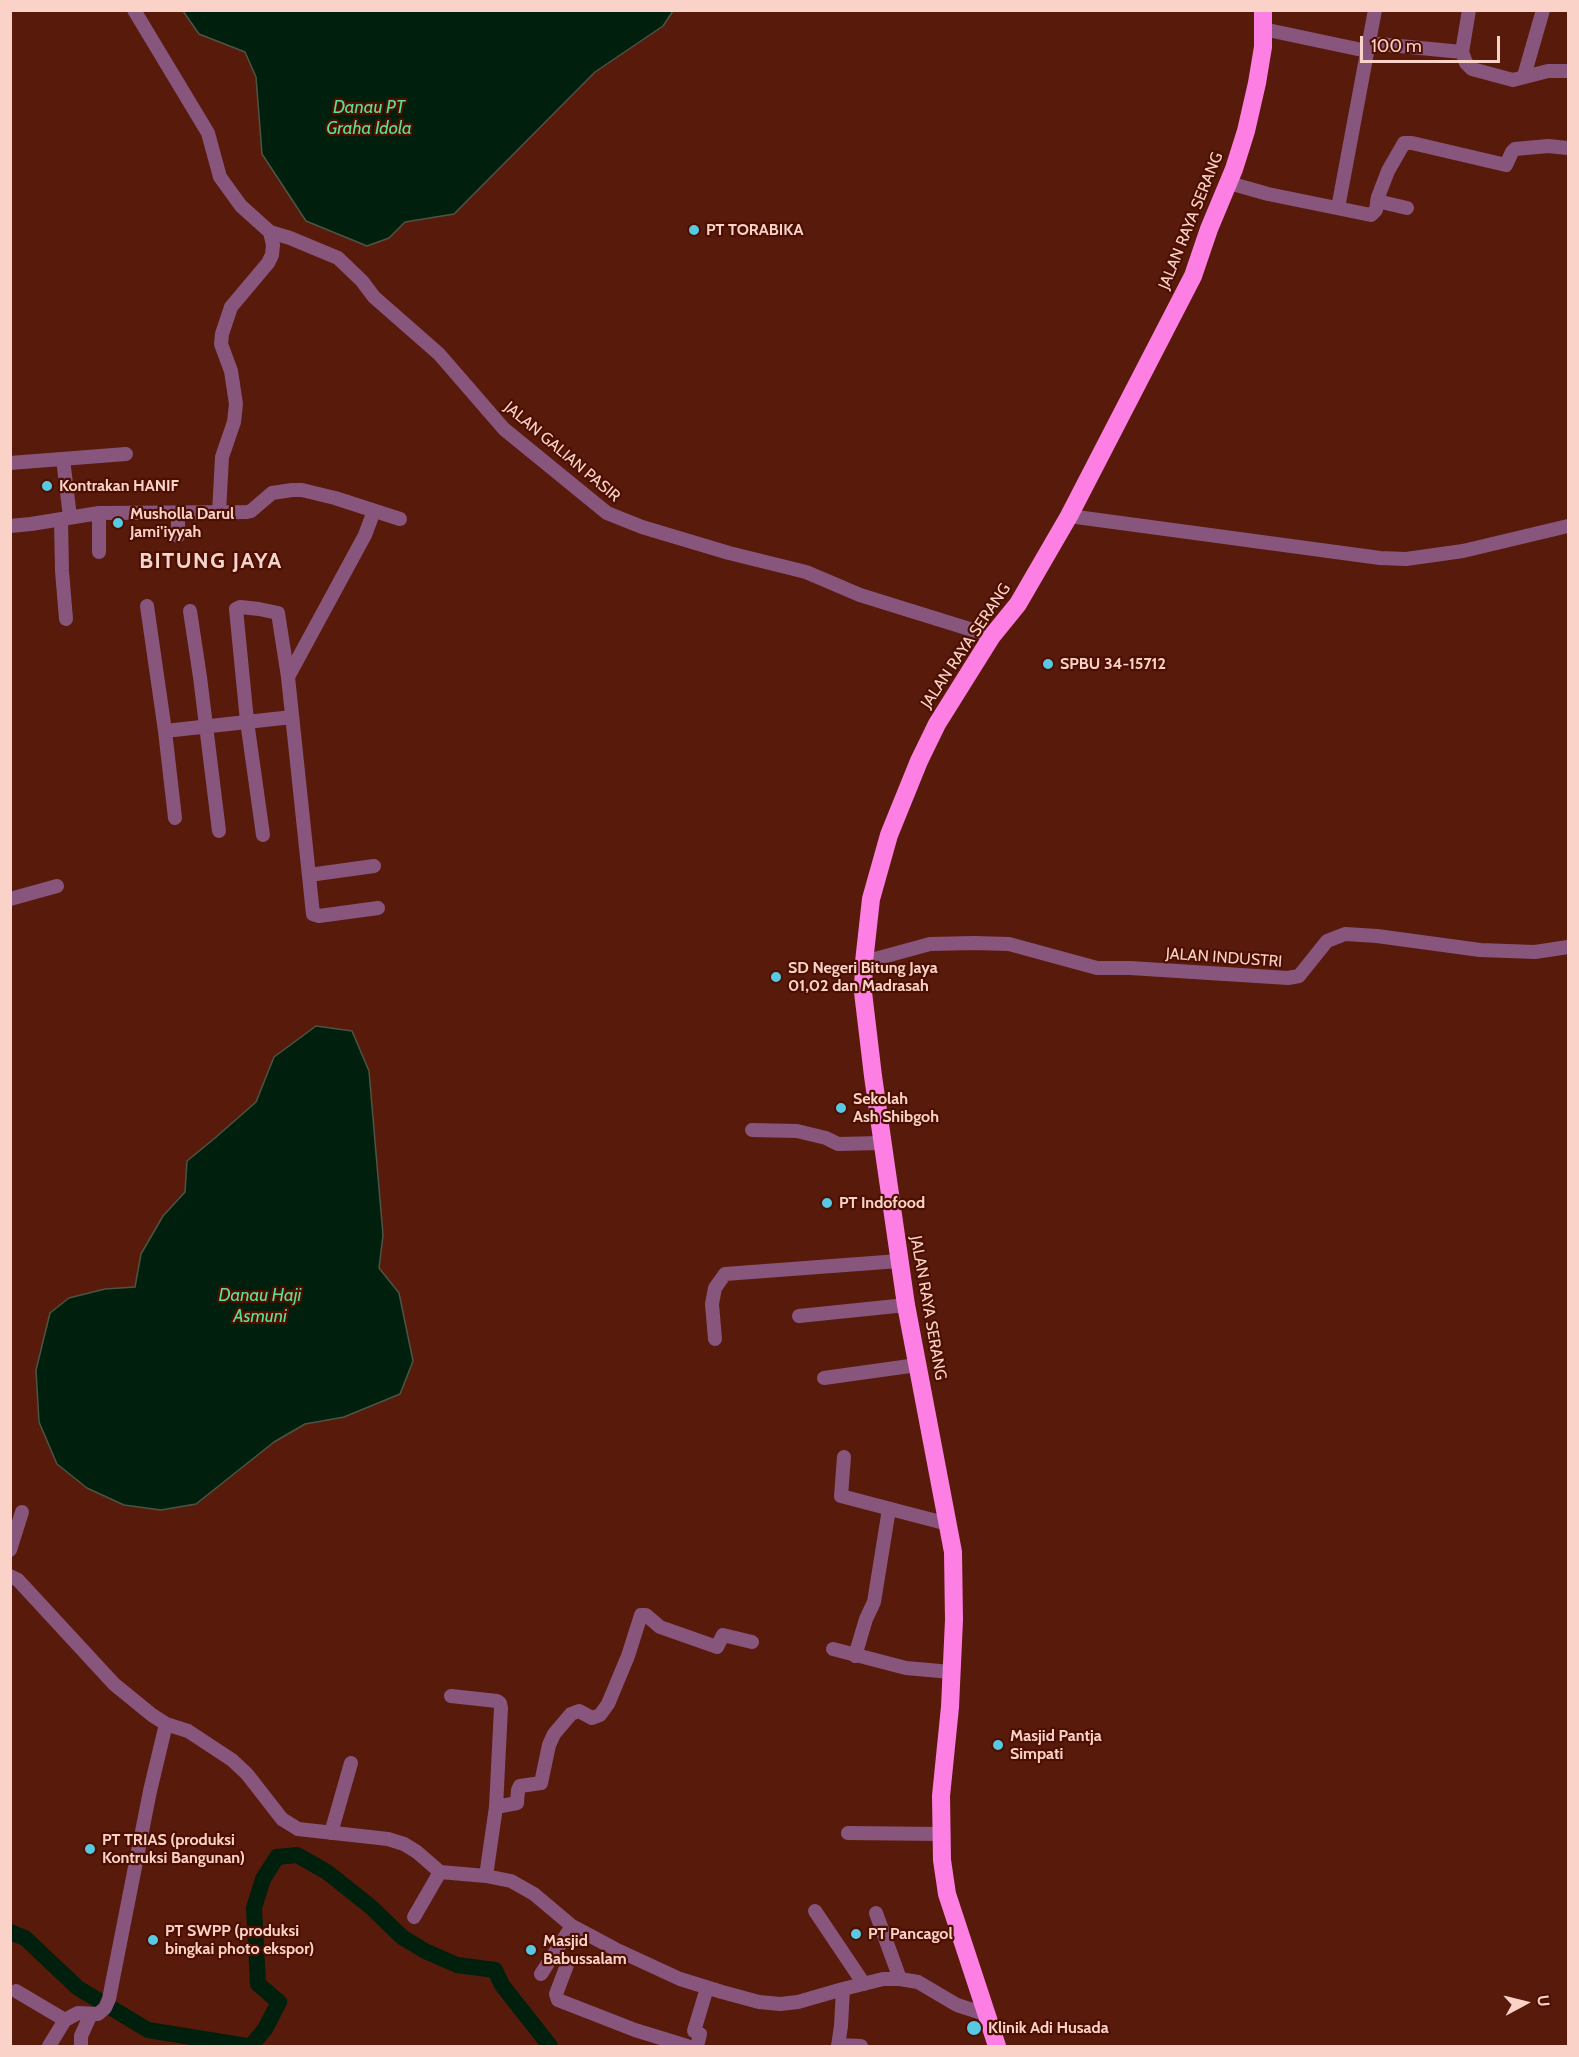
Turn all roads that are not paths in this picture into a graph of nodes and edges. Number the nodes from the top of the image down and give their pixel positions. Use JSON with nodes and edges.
{"nodes":[{"id":1,"x":134,"y":10,"type":"edge"},
{"id":2,"x":1263,"y":10,"type":"edge"},
{"id":3,"x":1375,"y":10,"type":"edge"},
{"id":4,"x":1469,"y":10,"type":"edge"},
{"id":5,"x":1543,"y":10,"type":"edge"},
{"id":6,"x":1263,"y":29,"type":"junction"},
{"id":7,"x":1368,"y":47,"type":"junction"},
{"id":8,"x":1462,"y":52,"type":"junction"},
{"id":9,"x":1569,"y":70,"type":"edge"},
{"id":10,"x":1524,"y":76,"type":"junction"},
{"id":11,"x":1569,"y":148,"type":"edge"},
{"id":12,"x":1228,"y":183,"type":"junction"},
{"id":13,"x":1377,"y":201,"type":"junction"},
{"id":14,"x":1338,"y":208,"type":"junction"},
{"id":15,"x":1407,"y":208,"type":"dead end"},
{"id":16,"x":270,"y":232,"type":"junction"},
{"id":17,"x":126,"y":454,"type":"dead end"},
{"id":18,"x":63,"y":459,"type":"junction"},
{"id":19,"x":10,"y":463,"type":"edge"},
{"id":20,"x":374,"y":512,"type":"junction"},
{"id":21,"x":99,"y":513,"type":"junction"},
{"id":22,"x":178,"y":513,"type":"junction"},
{"id":23,"x":219,"y":513,"type":"junction"},
{"id":24,"x":1069,"y":516,"type":"junction"},
{"id":25,"x":65,"y":518,"type":"junction"},
{"id":26,"x":400,"y":519,"type":"dead end"},
{"id":27,"x":10,"y":526,"type":"edge"},
{"id":28,"x":1569,"y":526,"type":"edge"},
{"id":29,"x":178,"y":536,"type":"dead end"},
{"id":30,"x":99,"y":552,"type":"dead end"},
{"id":31,"x":147,"y":606,"type":"dead end"},
{"id":32,"x":190,"y":611,"type":"dead end"},
{"id":33,"x":66,"y":619,"type":"dead end"},
{"id":34,"x":992,"y":636,"type":"junction"},
{"id":35,"x":288,"y":677,"type":"junction"},
{"id":36,"x":292,"y":717,"type":"junction"},
{"id":37,"x":247,"y":721,"type":"junction"},
{"id":38,"x":205,"y":726,"type":"junction"},
{"id":39,"x":165,"y":731,"type":"junction"},
{"id":40,"x":175,"y":818,"type":"dead end"},
{"id":41,"x":219,"y":831,"type":"dead end"},
{"id":42,"x":263,"y":835,"type":"dead end"},
{"id":43,"x":374,"y":866,"type":"dead end"},
{"id":44,"x":309,"y":874,"type":"junction"},
{"id":45,"x":57,"y":886,"type":"dead end"},
{"id":46,"x":10,"y":899,"type":"edge"},
{"id":47,"x":378,"y":908,"type":"dead end"},
{"id":48,"x":1569,"y":947,"type":"edge"},
{"id":49,"x":864,"y":962,"type":"junction"},
{"id":50,"x":752,"y":1130,"type":"dead end"},
{"id":51,"x":881,"y":1143,"type":"junction"},
{"id":52,"x":899,"y":1261,"type":"junction"},
{"id":53,"x":906,"y":1305,"type":"junction"},
{"id":54,"x":799,"y":1317,"type":"dead end"},
{"id":55,"x":715,"y":1339,"type":"dead end"},
{"id":56,"x":917,"y":1365,"type":"junction"},
{"id":57,"x":824,"y":1378,"type":"dead end"},
{"id":58,"x":844,"y":1457,"type":"dead end"},
{"id":59,"x":889,"y":1509,"type":"junction"},
{"id":60,"x":22,"y":1512,"type":"dead end"},
{"id":61,"x":948,"y":1524,"type":"junction"},
{"id":62,"x":10,"y":1550,"type":"edge"},
{"id":63,"x":10,"y":1576,"type":"edge"},
{"id":64,"x":752,"y":1642,"type":"dead end"},
{"id":65,"x":832,"y":1649,"type":"dead end"},
{"id":66,"x":855,"y":1656,"type":"junction"},
{"id":67,"x":951,"y":1672,"type":"junction"},
{"id":68,"x":451,"y":1696,"type":"dead end"},
{"id":69,"x":166,"y":1724,"type":"junction"},
{"id":70,"x":351,"y":1762,"type":"dead end"},
{"id":71,"x":496,"y":1807,"type":"junction"},
{"id":72,"x":331,"y":1833,"type":"junction"},
{"id":73,"x":849,"y":1833,"type":"dead end"},
{"id":74,"x":941,"y":1834,"type":"junction"},
{"id":75,"x":440,"y":1872,"type":"junction"},
{"id":76,"x":486,"y":1876,"type":"junction"},
{"id":77,"x":815,"y":1911,"type":"dead end"},
{"id":78,"x":876,"y":1913,"type":"dead end"},
{"id":79,"x":414,"y":1917,"type":"dead end"},
{"id":80,"x":572,"y":1926,"type":"junction"},
{"id":81,"x":554,"y":1955,"type":"junction"},
{"id":82,"x":542,"y":1974,"type":"dead end"},
{"id":83,"x":900,"y":1979,"type":"junction"},
{"id":84,"x":864,"y":1984,"type":"junction"},
{"id":85,"x":707,"y":1988,"type":"junction"},
{"id":86,"x":843,"y":1989,"type":"junction"},
{"id":87,"x":16,"y":1991,"type":"dead end"},
{"id":88,"x":91,"y":2014,"type":"junction"},
{"id":89,"x":988,"y":2015,"type":"junction"},
{"id":90,"x":65,"y":2020,"type":"junction"},
{"id":91,"x":49,"y":2046,"type":"edge"},
{"id":92,"x":81,"y":2046,"type":"edge"},
{"id":93,"x":687,"y":2046,"type":"edge"},
{"id":94,"x":697,"y":2046,"type":"edge"},
{"id":95,"x":838,"y":2046,"type":"edge"},
{"id":96,"x":861,"y":2046,"type":"edge"},
{"id":97,"x":997,"y":2046,"type":"edge"}],
"edges":[{"from":1,"to":16,"type":"street"},
{"from":2,"to":6,"type":"highway","name":"JALAN RAYA SERANG"},
{"from":3,"to":7,"type":"street"},
{"from":4,"to":8,"type":"street"},
{"from":5,"to":10,"type":"street"},
{"from":6,"to":7,"type":"street"},
{"from":6,"to":12,"type":"highway","name":"JALAN RAYA SERANG"},
{"from":7,"to":8,"type":"street"},
{"from":7,"to":14,"type":"street"},
{"from":8,"to":10,"type":"street"},
{"from":9,"to":10,"type":"street"},
{"from":11,"to":13,"type":"street"},
{"from":12,"to":14,"type":"street"},
{"from":12,"to":24,"type":"highway","name":"JALAN RAYA SERANG"},
{"from":13,"to":14,"type":"street"},
{"from":13,"to":15,"type":"street"},
{"from":16,"to":23,"type":"street"},
{"from":16,"to":34,"type":"street","name":"JALAN GALIAN PASIR"},
{"from":17,"to":18,"type":"street"},
{"from":18,"to":19,"type":"street"},
{"from":18,"to":25,"type":"street"},
{"from":20,"to":23,"type":"street"},
{"from":20,"to":26,"type":"street"},
{"from":20,"to":35,"type":"street"},
{"from":21,"to":22,"type":"street"},
{"from":21,"to":25,"type":"street"},
{"from":21,"to":30,"type":"street"},
{"from":22,"to":23,"type":"street"},
{"from":22,"to":29,"type":"street"},
{"from":24,"to":28,"type":"street"},
{"from":24,"to":34,"type":"highway","name":"JALAN RAYA SERANG"},
{"from":25,"to":27,"type":"street"},
{"from":25,"to":33,"type":"street"},
{"from":31,"to":39,"type":"street"},
{"from":32,"to":38,"type":"street"},
{"from":34,"to":49,"type":"highway","name":"JALAN RAYA SERANG"},
{"from":35,"to":36,"type":"street"},
{"from":35,"to":37,"type":"street"},
{"from":36,"to":37,"type":"street"},
{"from":36,"to":44,"type":"street"},
{"from":37,"to":38,"type":"street"},
{"from":37,"to":42,"type":"street"},
{"from":38,"to":39,"type":"street"},
{"from":38,"to":41,"type":"street"},
{"from":39,"to":40,"type":"street"},
{"from":43,"to":44,"type":"street"},
{"from":44,"to":47,"type":"street"},
{"from":45,"to":46,"type":"street"},
{"from":48,"to":49,"type":"street","name":"JALAN INDUSTRI"},
{"from":49,"to":51,"type":"highway","name":"JALAN RAYA SERANG"},
{"from":50,"to":51,"type":"street"},
{"from":51,"to":52,"type":"highway","name":"JALAN RAYA SERANG"},
{"from":52,"to":53,"type":"highway","name":"JALAN RAYA SERANG"},
{"from":52,"to":55,"type":"street"},
{"from":53,"to":54,"type":"street"},
{"from":53,"to":56,"type":"highway","name":"JALAN RAYA SERANG"},
{"from":56,"to":57,"type":"street"},
{"from":56,"to":61,"type":"highway","name":"JALAN RAYA SERANG"},
{"from":58,"to":59,"type":"street"},
{"from":59,"to":61,"type":"street"},
{"from":59,"to":66,"type":"street"},
{"from":60,"to":62,"type":"street"},
{"from":61,"to":67,"type":"highway","name":"JALAN RAYA SERANG"},
{"from":63,"to":69,"type":"street"},
{"from":64,"to":71,"type":"street"},
{"from":65,"to":66,"type":"street"},
{"from":66,"to":67,"type":"street"},
{"from":67,"to":74,"type":"highway","name":"JALAN RAYA SERANG"},
{"from":68,"to":71,"type":"street"},
{"from":69,"to":72,"type":"street"},
{"from":69,"to":88,"type":"street"},
{"from":70,"to":72,"type":"street"},
{"from":71,"to":76,"type":"street"},
{"from":72,"to":75,"type":"street"},
{"from":73,"to":74,"type":"street"},
{"from":74,"to":89,"type":"highway","name":"JALAN RAYA SERANG"},
{"from":75,"to":76,"type":"street"},
{"from":75,"to":79,"type":"street"},
{"from":76,"to":80,"type":"street"},
{"from":77,"to":84,"type":"street"},
{"from":78,"to":83,"type":"street"},
{"from":80,"to":81,"type":"street"},
{"from":80,"to":85,"type":"street"},
{"from":81,"to":82,"type":"street"},
{"from":81,"to":93,"type":"street"},
{"from":83,"to":84,"type":"street"},
{"from":83,"to":89,"type":"street"},
{"from":84,"to":86,"type":"street"},
{"from":85,"to":86,"type":"street"},
{"from":85,"to":94,"type":"street"},
{"from":86,"to":95,"type":"street"},
{"from":87,"to":90,"type":"street"},
{"from":88,"to":90,"type":"street"},
{"from":88,"to":92,"type":"street"},
{"from":89,"to":97,"type":"highway","name":"JALAN RAYA SERANG"},
{"from":90,"to":91,"type":"street"},
{"from":95,"to":96,"type":"street"}]}
